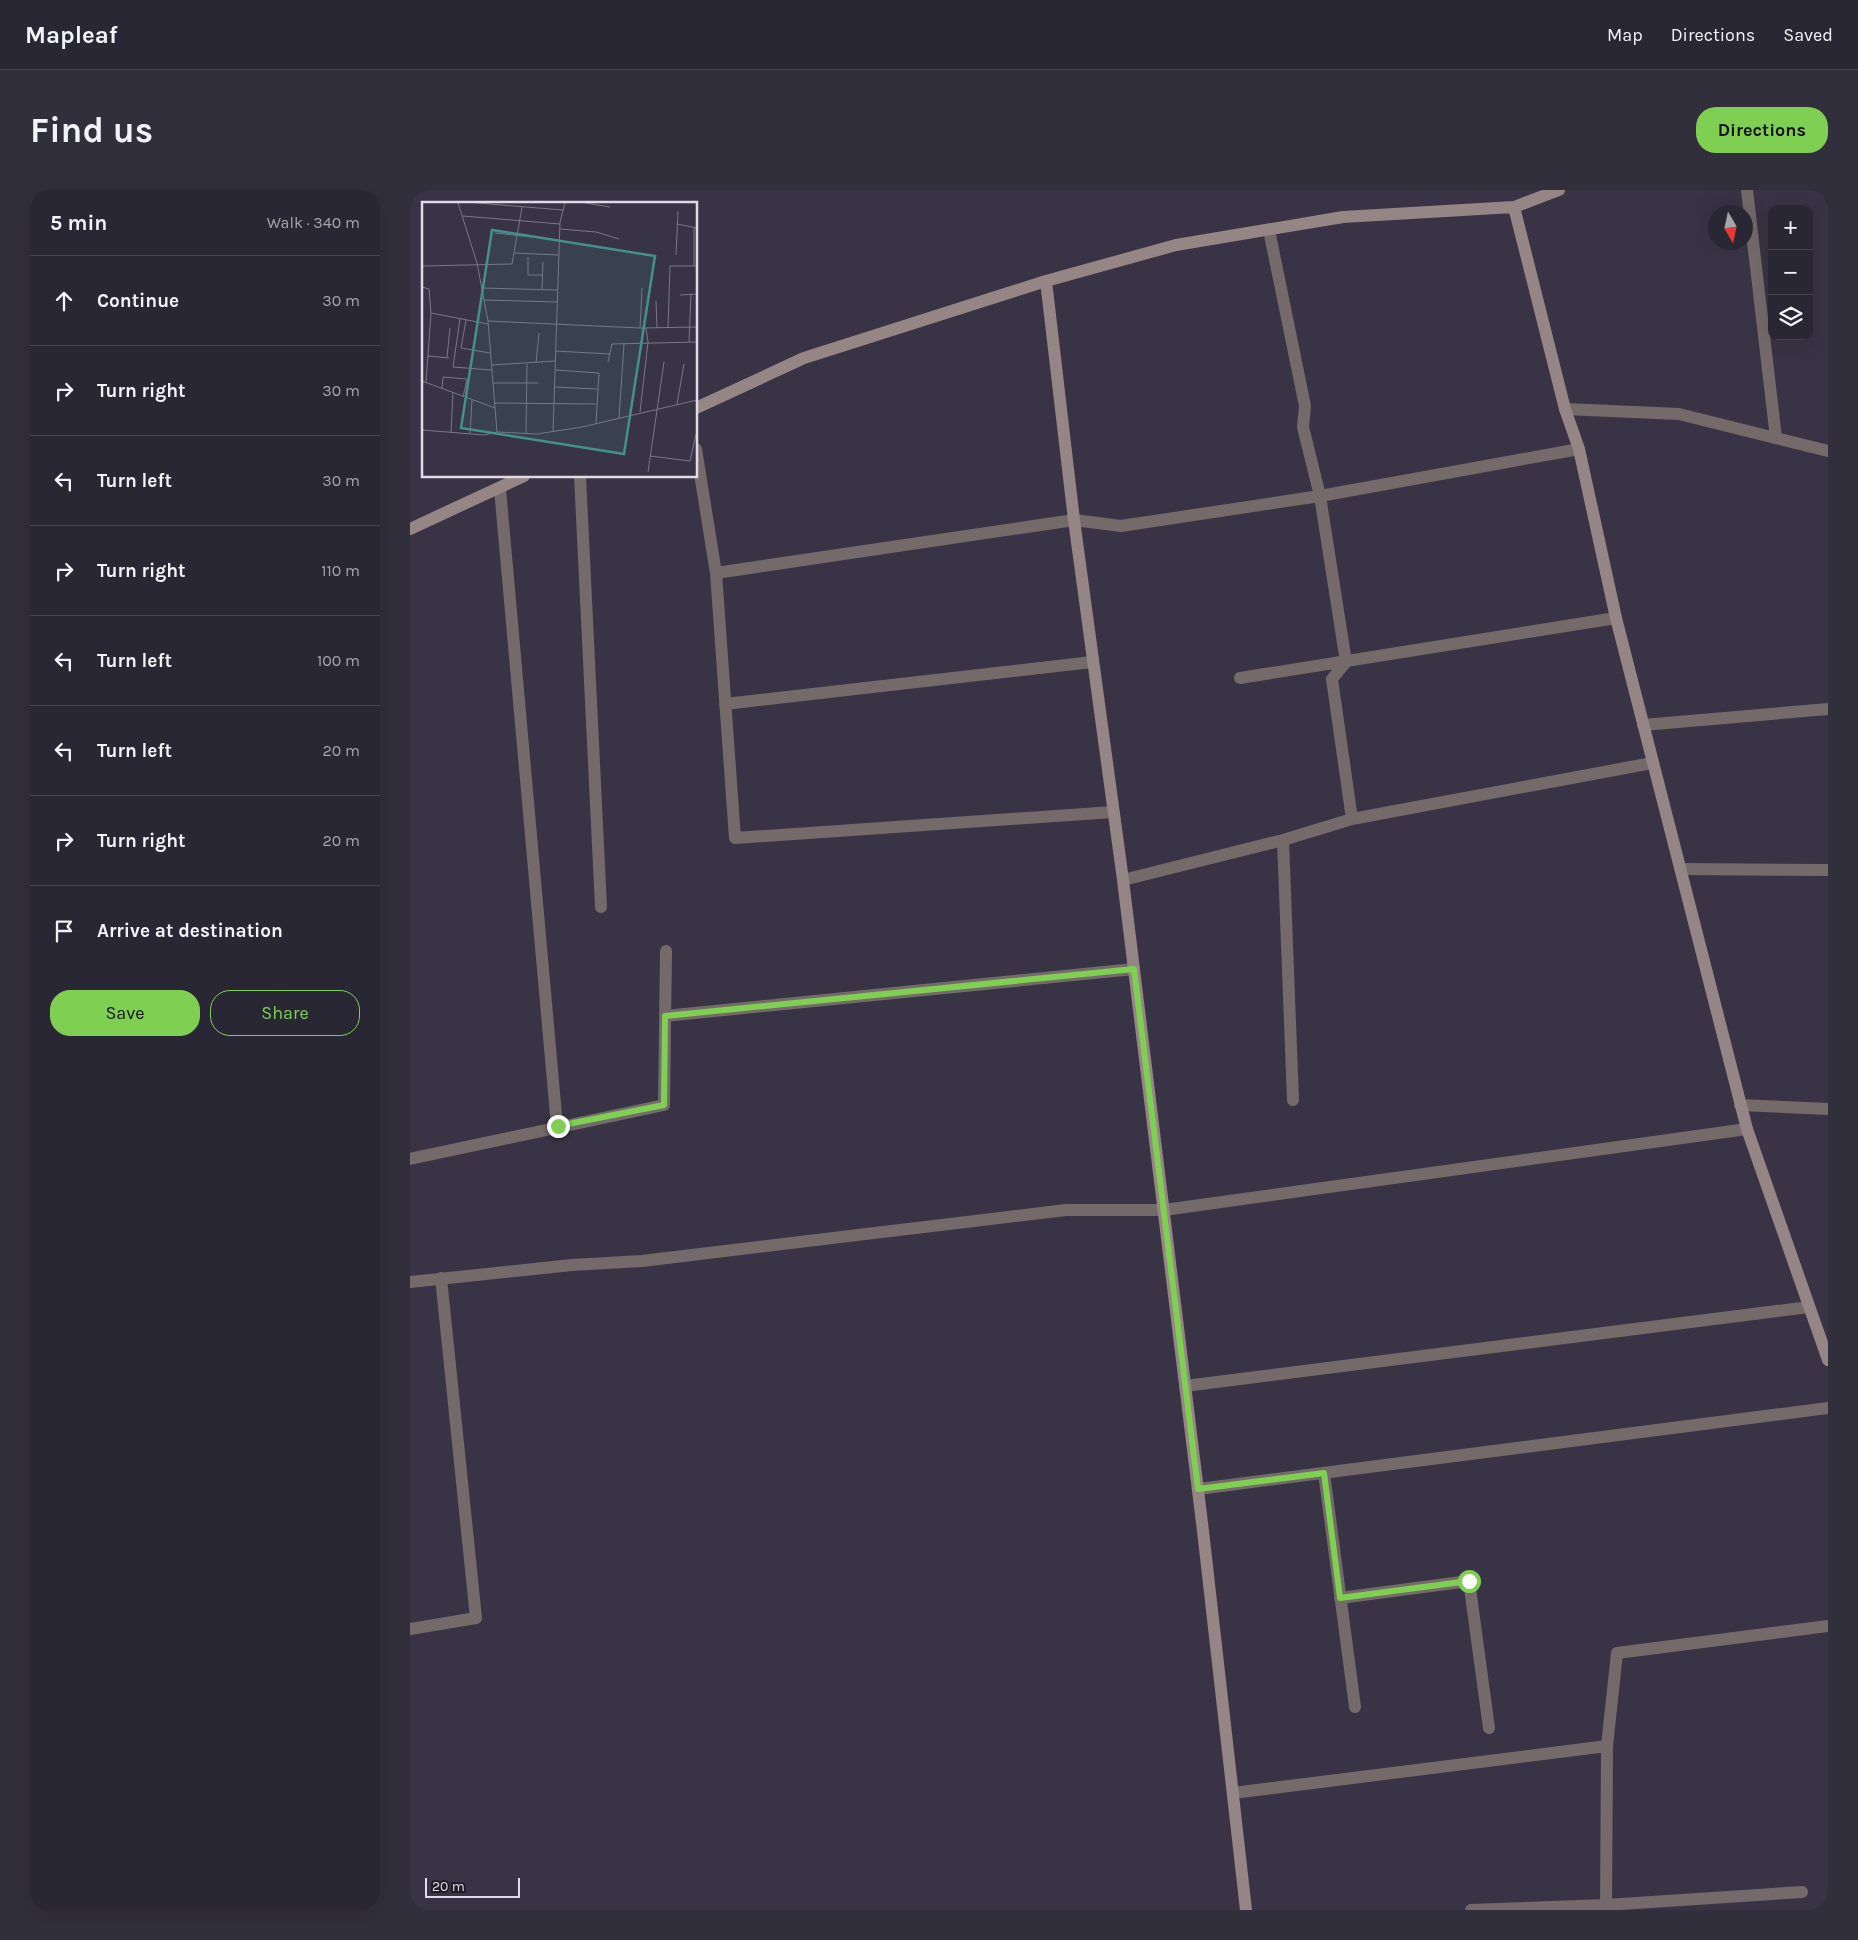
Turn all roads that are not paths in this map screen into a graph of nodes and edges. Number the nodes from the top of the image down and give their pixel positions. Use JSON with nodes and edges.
{"nodes":[{"id":1,"x":1559,"y":190,"type":"edge"},
{"id":2,"x":1746,"y":190,"type":"edge"},
{"id":3,"x":1514,"y":207,"type":"junction"},
{"id":4,"x":1269,"y":230,"type":"junction"},
{"id":5,"x":1046,"y":281,"type":"junction"},
{"id":6,"x":698,"y":407,"type":"edge"},
{"id":7,"x":1565,"y":409,"type":"junction"},
{"id":8,"x":1776,"y":438,"type":"junction"},
{"id":9,"x":1579,"y":450,"type":"junction"},
{"id":10,"x":1828,"y":451,"type":"edge"},
{"id":11,"x":698,"y":461,"type":"edge"},
{"id":12,"x":520,"y":478,"type":"edge"},
{"id":13,"x":580,"y":478,"type":"edge"},
{"id":14,"x":500,"y":488,"type":"junction"},
{"id":15,"x":1320,"y":496,"type":"junction"},
{"id":16,"x":1074,"y":520,"type":"junction"},
{"id":17,"x":410,"y":529,"type":"edge"},
{"id":18,"x":716,"y":573,"type":"junction"},
{"id":19,"x":1616,"y":618,"type":"junction"},
{"id":20,"x":1092,"y":662,"type":"junction"},
{"id":21,"x":1346,"y":662,"type":"junction"},
{"id":22,"x":1240,"y":678,"type":"dead end"},
{"id":23,"x":725,"y":704,"type":"junction"},
{"id":24,"x":1828,"y":710,"type":"edge"},
{"id":25,"x":1643,"y":725,"type":"junction"},
{"id":26,"x":1652,"y":763,"type":"junction"},
{"id":27,"x":1113,"y":812,"type":"junction"},
{"id":28,"x":1352,"y":819,"type":"junction"},
{"id":29,"x":1283,"y":840,"type":"junction"},
{"id":30,"x":1681,"y":869,"type":"junction"},
{"id":31,"x":1828,"y":870,"type":"edge"},
{"id":32,"x":1123,"y":880,"type":"junction"},
{"id":33,"x":601,"y":907,"type":"dead end"},
{"id":34,"x":666,"y":950,"type":"dead end"},
{"id":35,"x":1134,"y":969,"type":"junction"},
{"id":36,"x":665,"y":1016,"type":"junction"},
{"id":37,"x":1293,"y":1100,"type":"dead end"},
{"id":38,"x":1740,"y":1105,"type":"junction"},
{"id":39,"x":1828,"y":1110,"type":"edge"},
{"id":40,"x":558,"y":1126,"type":"junction"},
{"id":41,"x":1747,"y":1129,"type":"junction"},
{"id":42,"x":410,"y":1159,"type":"edge"},
{"id":43,"x":1164,"y":1210,"type":"junction"},
{"id":44,"x":441,"y":1278,"type":"junction"},
{"id":45,"x":410,"y":1282,"type":"edge"},
{"id":46,"x":1809,"y":1307,"type":"junction"},
{"id":47,"x":1828,"y":1360,"type":"edge"},
{"id":48,"x":1185,"y":1386,"type":"junction"},
{"id":49,"x":1828,"y":1408,"type":"edge"},
{"id":50,"x":1324,"y":1473,"type":"junction"},
{"id":51,"x":1198,"y":1489,"type":"junction"},
{"id":52,"x":1340,"y":1598,"type":"junction"},
{"id":53,"x":1828,"y":1626,"type":"edge"},
{"id":54,"x":410,"y":1629,"type":"edge"},
{"id":55,"x":1355,"y":1707,"type":"dead end"},
{"id":56,"x":1489,"y":1728,"type":"dead end"},
{"id":57,"x":1607,"y":1746,"type":"junction"},
{"id":58,"x":1233,"y":1792,"type":"junction"},
{"id":59,"x":1802,"y":1892,"type":"dead end"},
{"id":60,"x":1606,"y":1907,"type":"edge"},
{"id":61,"x":1246,"y":1910,"type":"edge"},
{"id":62,"x":1471,"y":1910,"type":"edge"}],
"edges":[{"from":1,"to":3,"type":"street"},
{"from":2,"to":8,"type":"street"},
{"from":3,"to":4,"type":"street"},
{"from":3,"to":7,"type":"street"},
{"from":4,"to":5,"type":"street"},
{"from":4,"to":15,"type":"street"},
{"from":5,"to":6,"type":"street"},
{"from":5,"to":16,"type":"street"},
{"from":7,"to":8,"type":"street"},
{"from":7,"to":9,"type":"street"},
{"from":8,"to":10,"type":"street"},
{"from":9,"to":15,"type":"street"},
{"from":9,"to":19,"type":"street"},
{"from":11,"to":18,"type":"street"},
{"from":12,"to":14,"type":"street"},
{"from":13,"to":33,"type":"street"},
{"from":14,"to":17,"type":"street"},
{"from":14,"to":40,"type":"street"},
{"from":15,"to":16,"type":"street"},
{"from":15,"to":21,"type":"street"},
{"from":16,"to":18,"type":"street"},
{"from":16,"to":20,"type":"street"},
{"from":18,"to":23,"type":"street"},
{"from":19,"to":21,"type":"street"},
{"from":19,"to":25,"type":"street"},
{"from":20,"to":23,"type":"street"},
{"from":20,"to":27,"type":"street"},
{"from":21,"to":22,"type":"street"},
{"from":21,"to":28,"type":"street"},
{"from":23,"to":27,"type":"street"},
{"from":24,"to":25,"type":"street"},
{"from":25,"to":26,"type":"street"},
{"from":26,"to":28,"type":"street"},
{"from":26,"to":30,"type":"street"},
{"from":27,"to":32,"type":"street"},
{"from":28,"to":29,"type":"street"},
{"from":29,"to":32,"type":"street"},
{"from":29,"to":37,"type":"street"},
{"from":30,"to":31,"type":"street"},
{"from":30,"to":38,"type":"street"},
{"from":32,"to":35,"type":"street"},
{"from":34,"to":36,"type":"street"},
{"from":35,"to":36,"type":"street"},
{"from":35,"to":43,"type":"street"},
{"from":36,"to":40,"type":"street"},
{"from":38,"to":39,"type":"street"},
{"from":38,"to":41,"type":"street"},
{"from":40,"to":42,"type":"street"},
{"from":41,"to":43,"type":"street"},
{"from":41,"to":46,"type":"street"},
{"from":43,"to":44,"type":"street"},
{"from":43,"to":48,"type":"street"},
{"from":44,"to":45,"type":"street"},
{"from":44,"to":54,"type":"street"},
{"from":46,"to":47,"type":"street"},
{"from":46,"to":48,"type":"street"},
{"from":48,"to":51,"type":"street"},
{"from":49,"to":50,"type":"street"},
{"from":50,"to":51,"type":"street"},
{"from":50,"to":52,"type":"street"},
{"from":51,"to":58,"type":"street"},
{"from":52,"to":55,"type":"street"},
{"from":52,"to":56,"type":"street"},
{"from":53,"to":57,"type":"street"},
{"from":57,"to":58,"type":"street"},
{"from":57,"to":60,"type":"street"},
{"from":58,"to":61,"type":"street"},
{"from":59,"to":60,"type":"street"},
{"from":60,"to":62,"type":"street"}]}
